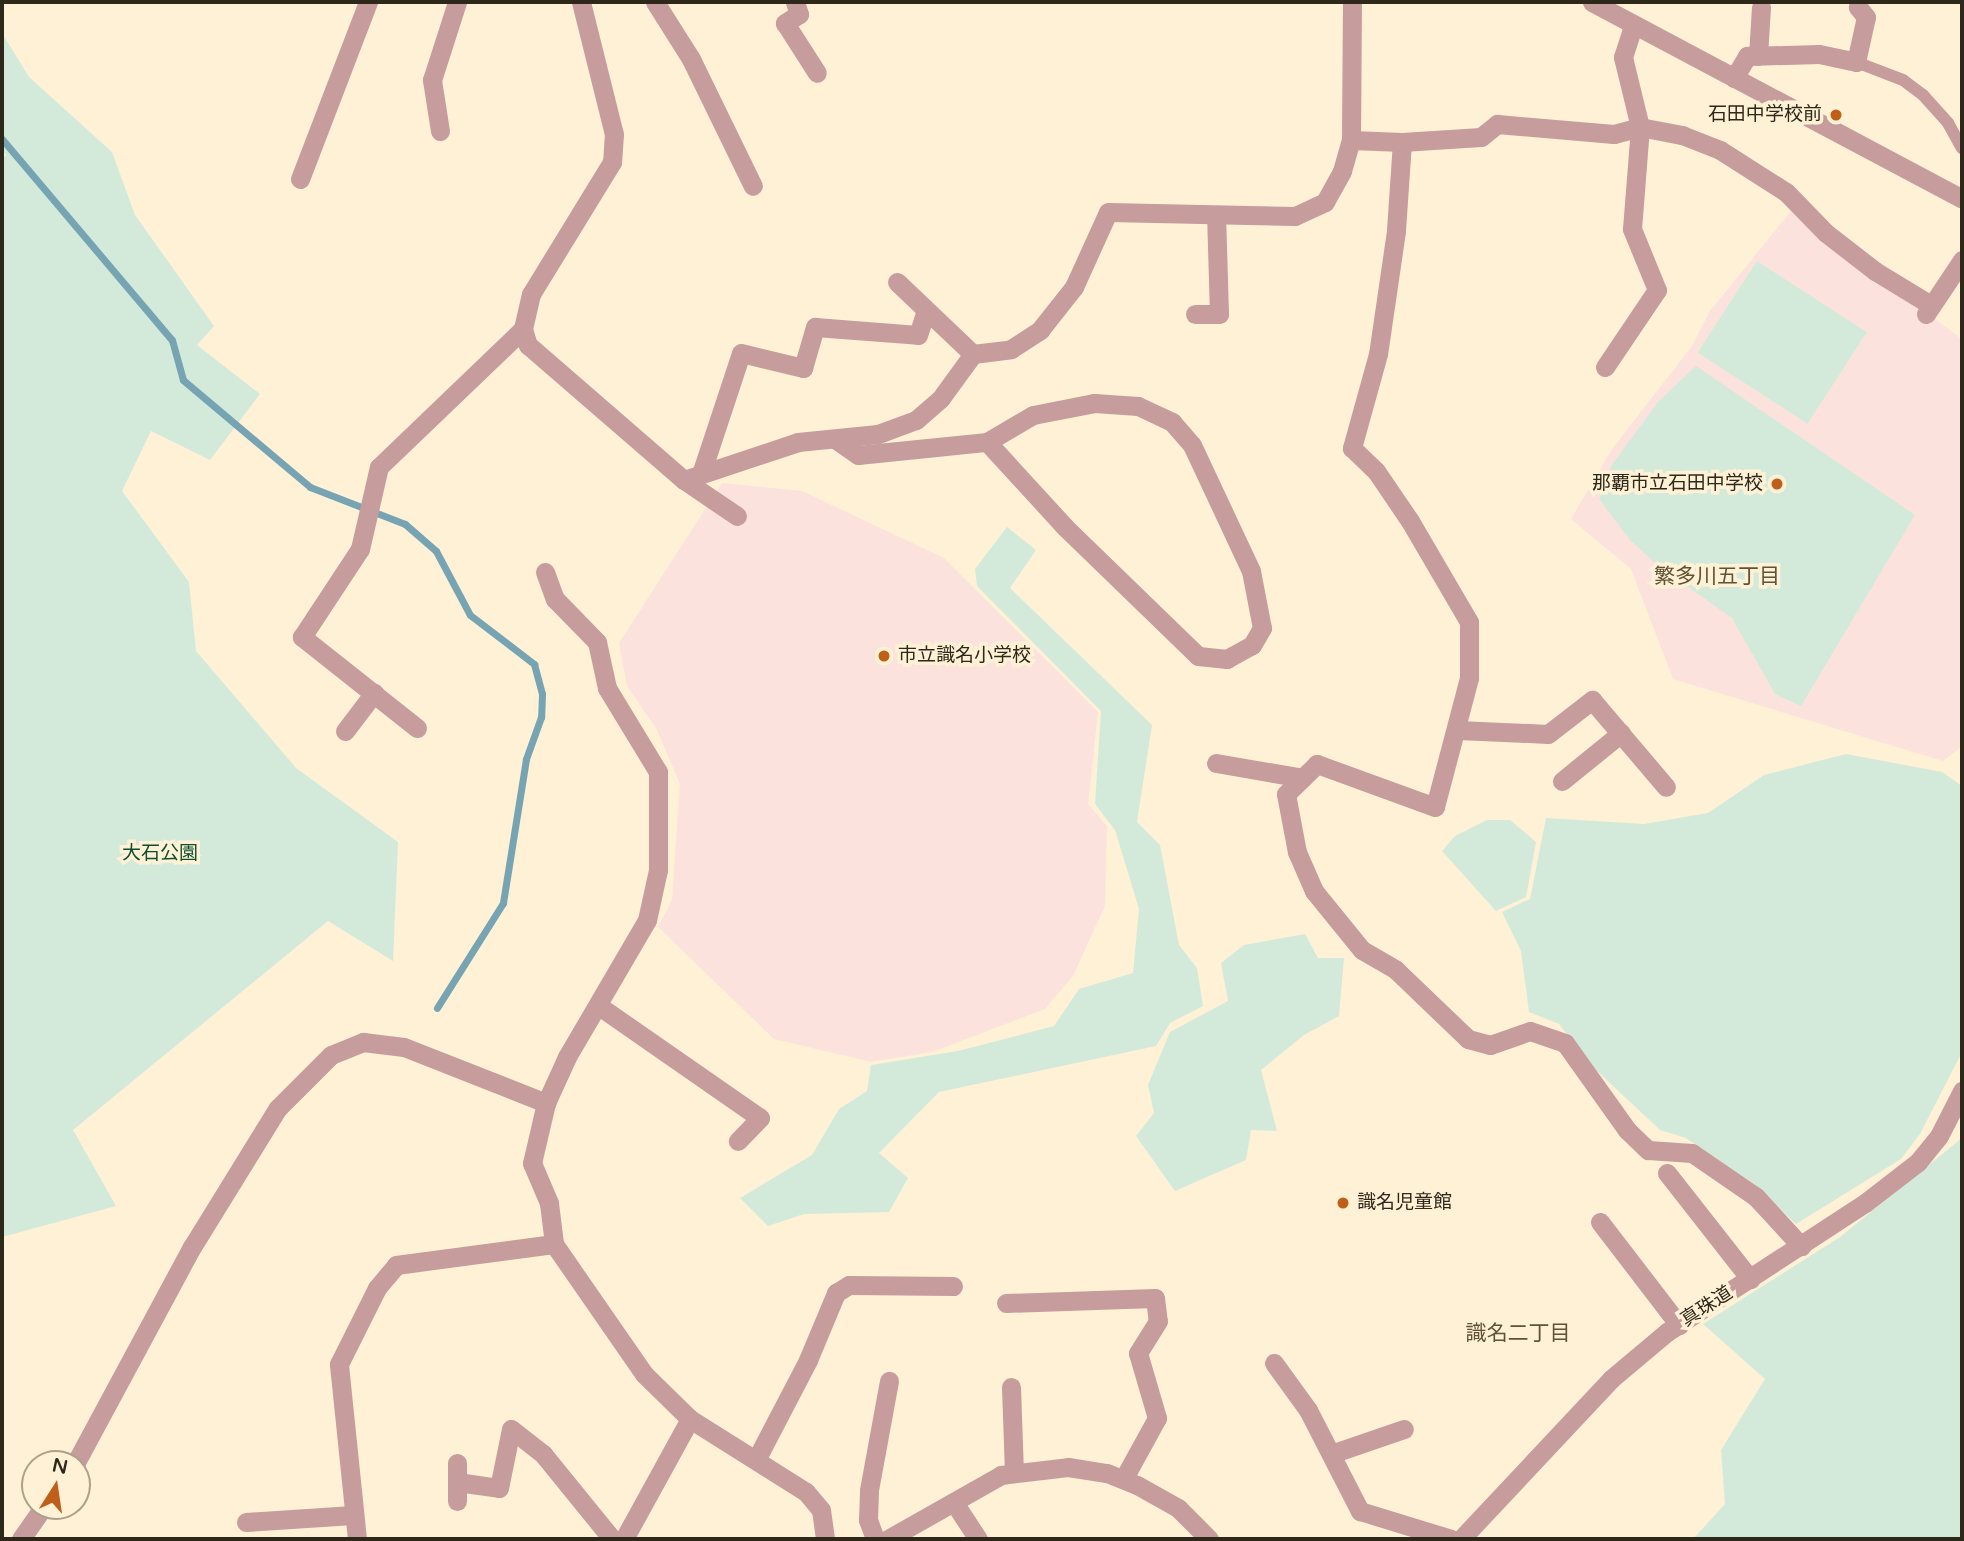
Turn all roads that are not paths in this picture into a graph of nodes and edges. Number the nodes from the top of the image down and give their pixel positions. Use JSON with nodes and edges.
{"nodes":[{"id":1,"x":368,"y":2,"type":"edge"},
{"id":2,"x":457,"y":2,"type":"edge"},
{"id":3,"x":581,"y":2,"type":"edge"},
{"id":4,"x":655,"y":2,"type":"edge"},
{"id":5,"x":795,"y":2,"type":"edge"},
{"id":6,"x":1352,"y":2,"type":"edge"},
{"id":7,"x":1592,"y":2,"type":"edge"},
{"id":8,"x":1761,"y":7,"type":"dead end"},
{"id":9,"x":1858,"y":7,"type":"dead end"},
{"id":10,"x":1633,"y":26,"type":"junction"},
{"id":11,"x":1758,"y":56,"type":"junction"},
{"id":12,"x":1856,"y":62,"type":"junction"},
{"id":13,"x":817,"y":74,"type":"dead end"},
{"id":14,"x":1734,"y":78,"type":"junction"},
{"id":15,"x":1640,"y":127,"type":"junction"},
{"id":16,"x":440,"y":131,"type":"dead end"},
{"id":17,"x":1351,"y":139,"type":"junction"},
{"id":18,"x":1402,"y":142,"type":"junction"},
{"id":19,"x":1962,"y":148,"type":"edge"},
{"id":20,"x":300,"y":179,"type":"dead end"},
{"id":21,"x":753,"y":186,"type":"dead end"},
{"id":22,"x":1962,"y":199,"type":"edge"},
{"id":23,"x":1216,"y":215,"type":"junction"},
{"id":24,"x":1962,"y":260,"type":"edge"},
{"id":25,"x":897,"y":282,"type":"dead end"},
{"id":26,"x":926,"y":310,"type":"junction"},
{"id":27,"x":1195,"y":314,"type":"dead end"},
{"id":28,"x":523,"y":329,"type":"junction"},
{"id":29,"x":973,"y":354,"type":"junction"},
{"id":30,"x":1605,"y":367,"type":"dead end"},
{"id":31,"x":835,"y":439,"type":"junction"},
{"id":32,"x":987,"y":442,"type":"junction"},
{"id":33,"x":693,"y":477,"type":"junction"},
{"id":34,"x":737,"y":516,"type":"dead end"},
{"id":35,"x":545,"y":572,"type":"dead end"},
{"id":36,"x":374,"y":693,"type":"junction"},
{"id":37,"x":416,"y":728,"type":"dead end"},
{"id":38,"x":1458,"y":730,"type":"junction"},
{"id":39,"x":345,"y":731,"type":"dead end"},
{"id":40,"x":1621,"y":733,"type":"junction"},
{"id":41,"x":1216,"y":763,"type":"dead end"},
{"id":42,"x":1303,"y":778,"type":"junction"},
{"id":43,"x":1563,"y":781,"type":"dead end"},
{"id":44,"x":1666,"y":787,"type":"dead end"},
{"id":45,"x":599,"y":1006,"type":"junction"},
{"id":46,"x":1962,"y":1091,"type":"edge"},
{"id":47,"x":547,"y":1103,"type":"junction"},
{"id":48,"x":738,"y":1142,"type":"dead end"},
{"id":49,"x":1667,"y":1172,"type":"dead end"},
{"id":50,"x":1600,"y":1222,"type":"dead end"},
{"id":51,"x":554,"y":1244,"type":"junction"},
{"id":52,"x":1801,"y":1247,"type":"junction"},
{"id":53,"x":1750,"y":1279,"type":"junction"},
{"id":54,"x":953,"y":1286,"type":"dead end"},
{"id":55,"x":1006,"y":1303,"type":"dead end"},
{"id":56,"x":1679,"y":1325,"type":"junction"},
{"id":57,"x":1274,"y":1363,"type":"dead end"},
{"id":58,"x":889,"y":1381,"type":"dead end"},
{"id":59,"x":1011,"y":1387,"type":"dead end"},
{"id":60,"x":690,"y":1419,"type":"junction"},
{"id":61,"x":1404,"y":1429,"type":"dead end"},
{"id":62,"x":83,"y":1450,"type":"edge"},
{"id":63,"x":1331,"y":1454,"type":"junction"},
{"id":64,"x":756,"y":1460,"type":"junction"},
{"id":65,"x":1014,"y":1472,"type":"junction"},
{"id":66,"x":1124,"y":1478,"type":"junction"},
{"id":67,"x":457,"y":1482,"type":"dead end"},
{"id":68,"x":955,"y":1504,"type":"junction"},
{"id":69,"x":352,"y":1515,"type":"junction"},
{"id":70,"x":34,"y":1520,"type":"edge"},
{"id":71,"x":246,"y":1521,"type":"dead end"},
{"id":72,"x":21,"y":1539,"type":"edge"},
{"id":73,"x":357,"y":1539,"type":"edge"},
{"id":74,"x":612,"y":1539,"type":"edge"},
{"id":75,"x":624,"y":1539,"type":"edge"},
{"id":76,"x":825,"y":1539,"type":"edge"},
{"id":77,"x":875,"y":1539,"type":"edge"},
{"id":78,"x":888,"y":1539,"type":"edge"},
{"id":79,"x":978,"y":1539,"type":"edge"},
{"id":80,"x":1209,"y":1539,"type":"edge"},
{"id":81,"x":1451,"y":1539,"type":"edge"},
{"id":82,"x":1461,"y":1539,"type":"edge"}],
"edges":[{"from":1,"to":20,"type":"street"},
{"from":2,"to":16,"type":"street"},
{"from":3,"to":28,"type":"street"},
{"from":4,"to":21,"type":"street"},
{"from":5,"to":13,"type":"street"},
{"from":6,"to":17,"type":"street"},
{"from":7,"to":10,"type":"street"},
{"from":8,"to":11,"type":"street"},
{"from":9,"to":12,"type":"street"},
{"from":10,"to":14,"type":"street"},
{"from":10,"to":15,"type":"street"},
{"from":11,"to":12,"type":"street"},
{"from":11,"to":14,"type":"street"},
{"from":12,"to":19,"type":"lane"},
{"from":14,"to":22,"type":"street"},
{"from":15,"to":18,"type":"street"},
{"from":15,"to":24,"type":"street"},
{"from":15,"to":30,"type":"street"},
{"from":17,"to":18,"type":"street"},
{"from":17,"to":23,"type":"street"},
{"from":18,"to":38,"type":"street"},
{"from":23,"to":27,"type":"street"},
{"from":23,"to":29,"type":"street"},
{"from":25,"to":26,"type":"street"},
{"from":26,"to":29,"type":"street"},
{"from":26,"to":33,"type":"street"},
{"from":28,"to":33,"type":"street"},
{"from":28,"to":36,"type":"street"},
{"from":29,"to":31,"type":"street"},
{"from":31,"to":32,"type":"street"},
{"from":31,"to":33,"type":"street"},
{"from":32,"to":32,"type":"street"},
{"from":33,"to":34,"type":"street"},
{"from":35,"to":45,"type":"street"},
{"from":36,"to":37,"type":"street"},
{"from":36,"to":39,"type":"street"},
{"from":38,"to":40,"type":"street"},
{"from":38,"to":42,"type":"street"},
{"from":40,"to":43,"type":"street"},
{"from":40,"to":44,"type":"street"},
{"from":41,"to":42,"type":"street"},
{"from":42,"to":52,"type":"street"},
{"from":45,"to":47,"type":"street"},
{"from":45,"to":48,"type":"street"},
{"from":46,"to":52,"type":"street","name":"真珠道"},
{"from":47,"to":51,"type":"street"},
{"from":47,"to":62,"type":"street"},
{"from":49,"to":53,"type":"street"},
{"from":50,"to":56,"type":"street"},
{"from":51,"to":60,"type":"street"},
{"from":51,"to":69,"type":"street"},
{"from":52,"to":53,"type":"street","name":"真珠道"},
{"from":53,"to":56,"type":"street","name":"真珠道"},
{"from":54,"to":64,"type":"street"},
{"from":55,"to":66,"type":"street"},
{"from":56,"to":82,"type":"street","name":"真珠道"},
{"from":57,"to":63,"type":"street"},
{"from":58,"to":77,"type":"street"},
{"from":59,"to":65,"type":"street"},
{"from":60,"to":64,"type":"street"},
{"from":60,"to":75,"type":"street"},
{"from":61,"to":63,"type":"street"},
{"from":63,"to":81,"type":"street"},
{"from":64,"to":76,"type":"street"},
{"from":65,"to":66,"type":"street"},
{"from":65,"to":68,"type":"street"},
{"from":66,"to":80,"type":"street"},
{"from":67,"to":74,"type":"street"},
{"from":68,"to":78,"type":"street"},
{"from":68,"to":79,"type":"street"},
{"from":69,"to":71,"type":"street"},
{"from":69,"to":73,"type":"street"},
{"from":70,"to":72,"type":"street"}]}
